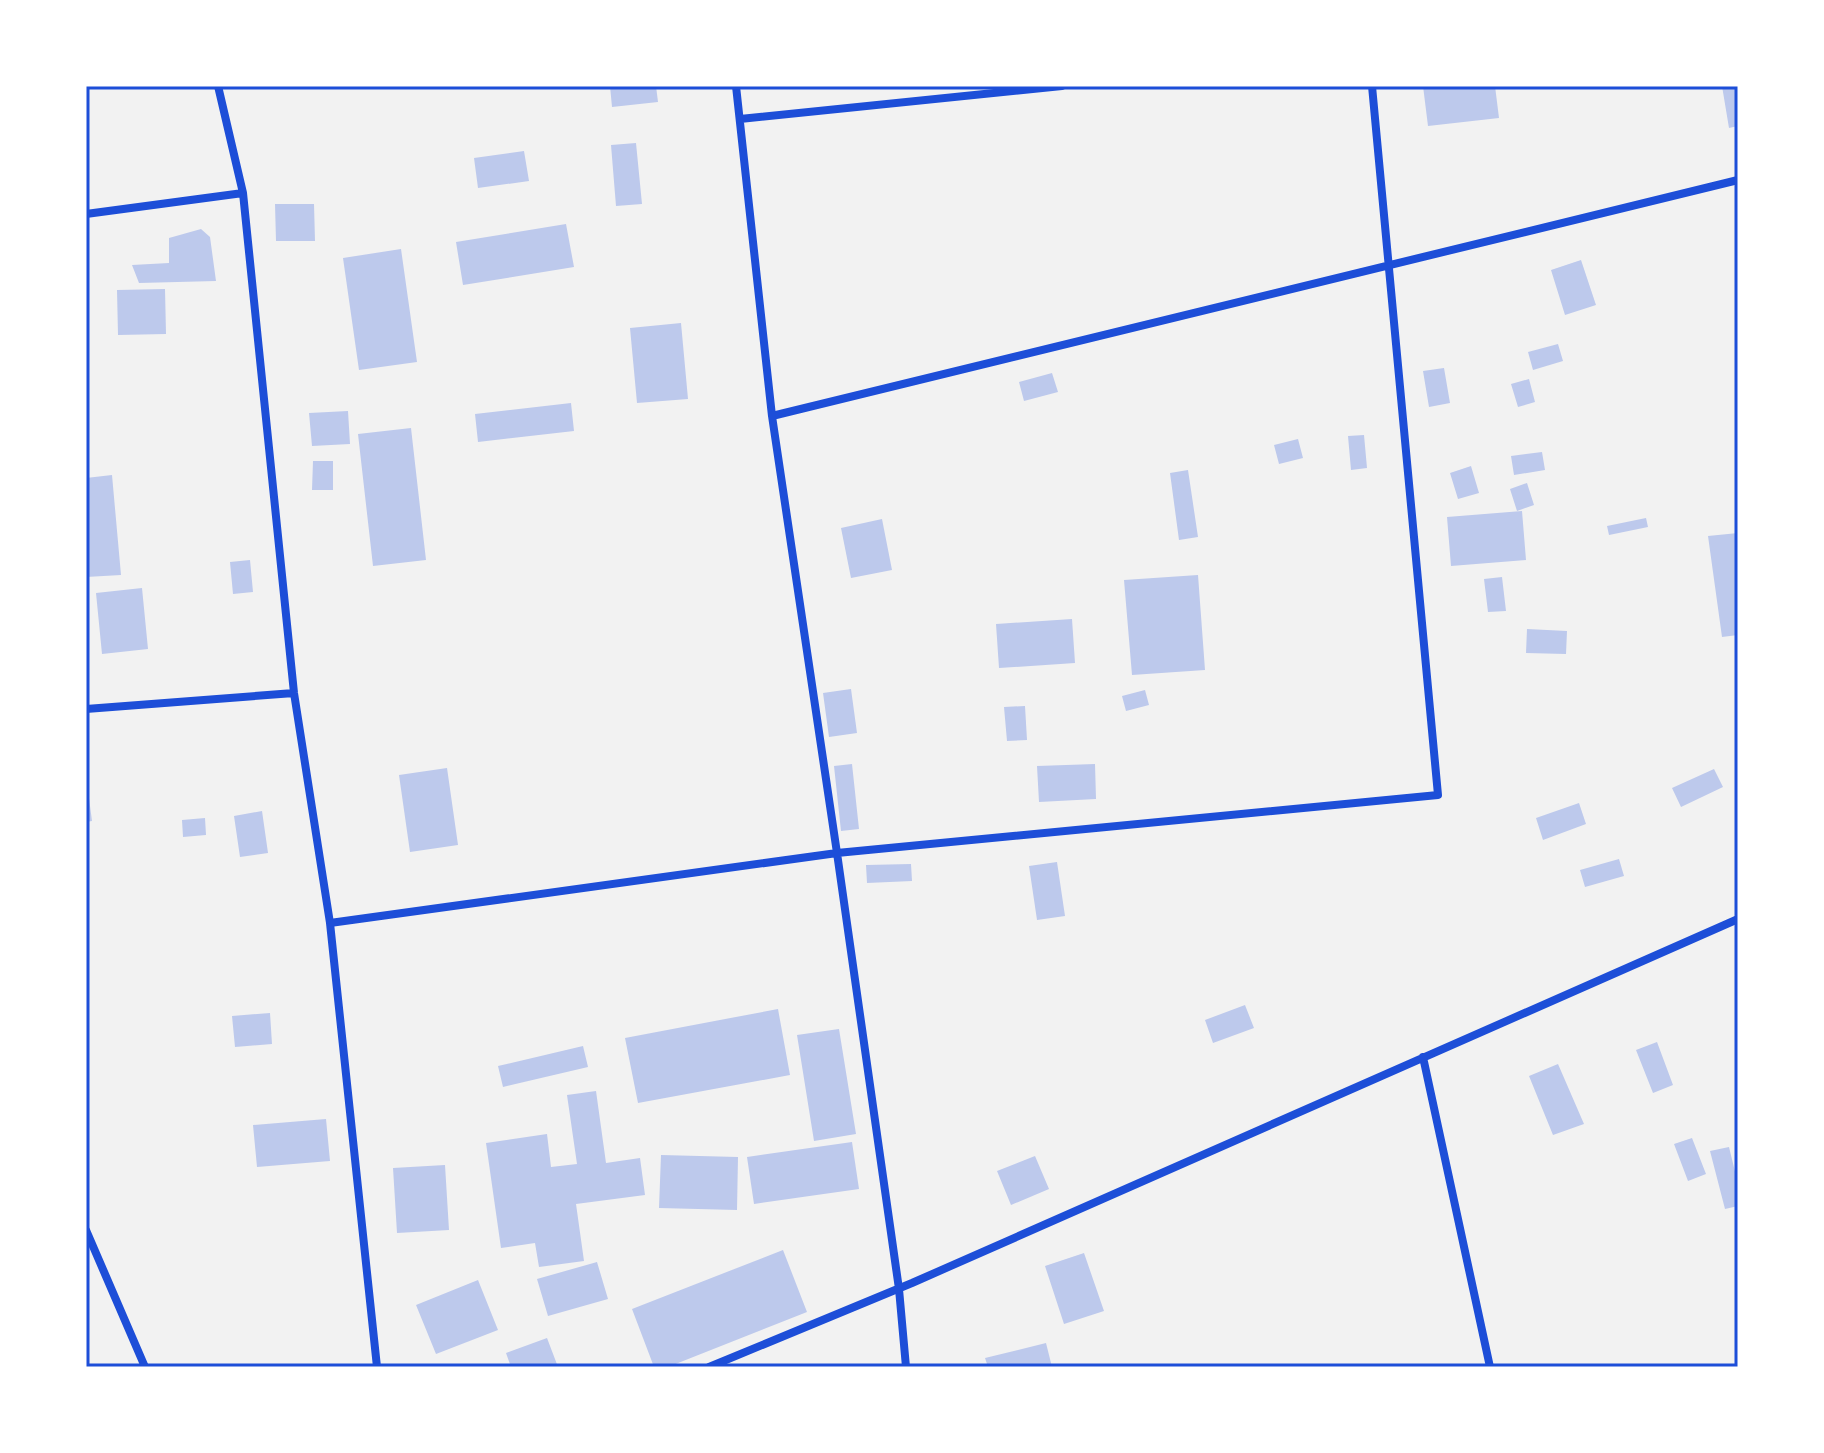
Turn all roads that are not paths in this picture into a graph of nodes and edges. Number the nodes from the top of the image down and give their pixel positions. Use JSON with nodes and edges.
{"nodes":[{"id":1,"x":218,"y":86,"type":"edge"},
{"id":2,"x":736,"y":86,"type":"edge"},
{"id":3,"x":1062,"y":86,"type":"edge"},
{"id":4,"x":1372,"y":86,"type":"edge"},
{"id":5,"x":740,"y":119,"type":"junction"},
{"id":6,"x":1737,"y":179,"type":"edge"},
{"id":7,"x":243,"y":193,"type":"junction"},
{"id":8,"x":86,"y":214,"type":"edge"},
{"id":9,"x":1390,"y":265,"type":"junction"},
{"id":10,"x":772,"y":416,"type":"junction"},
{"id":11,"x":294,"y":693,"type":"junction"},
{"id":12,"x":86,"y":709,"type":"edge"},
{"id":13,"x":837,"y":853,"type":"junction"},
{"id":14,"x":1738,"y":919,"type":"edge"},
{"id":15,"x":330,"y":923,"type":"junction"},
{"id":16,"x":1423,"y":1057,"type":"junction"},
{"id":17,"x":86,"y":1230,"type":"edge"},
{"id":18,"x":899,"y":1289,"type":"junction"},
{"id":19,"x":145,"y":1367,"type":"edge"},
{"id":20,"x":377,"y":1367,"type":"edge"},
{"id":21,"x":709,"y":1367,"type":"edge"},
{"id":22,"x":906,"y":1367,"type":"edge"},
{"id":23,"x":1490,"y":1367,"type":"edge"}],
"edges":[{"from":1,"to":7,"type":"street"},
{"from":2,"to":5,"type":"street"},
{"from":3,"to":5,"type":"street"},
{"from":4,"to":9,"type":"street"},
{"from":5,"to":10,"type":"street"},
{"from":6,"to":9,"type":"street"},
{"from":7,"to":8,"type":"street"},
{"from":7,"to":11,"type":"street"},
{"from":9,"to":10,"type":"street"},
{"from":9,"to":13,"type":"street"},
{"from":10,"to":13,"type":"street"},
{"from":11,"to":12,"type":"street"},
{"from":11,"to":15,"type":"street"},
{"from":13,"to":15,"type":"street"},
{"from":13,"to":18,"type":"street"},
{"from":14,"to":16,"type":"street"},
{"from":15,"to":20,"type":"street"},
{"from":16,"to":18,"type":"street"},
{"from":16,"to":23,"type":"street"},
{"from":17,"to":19,"type":"street"},
{"from":18,"to":21,"type":"street"},
{"from":18,"to":22,"type":"street"}]}
